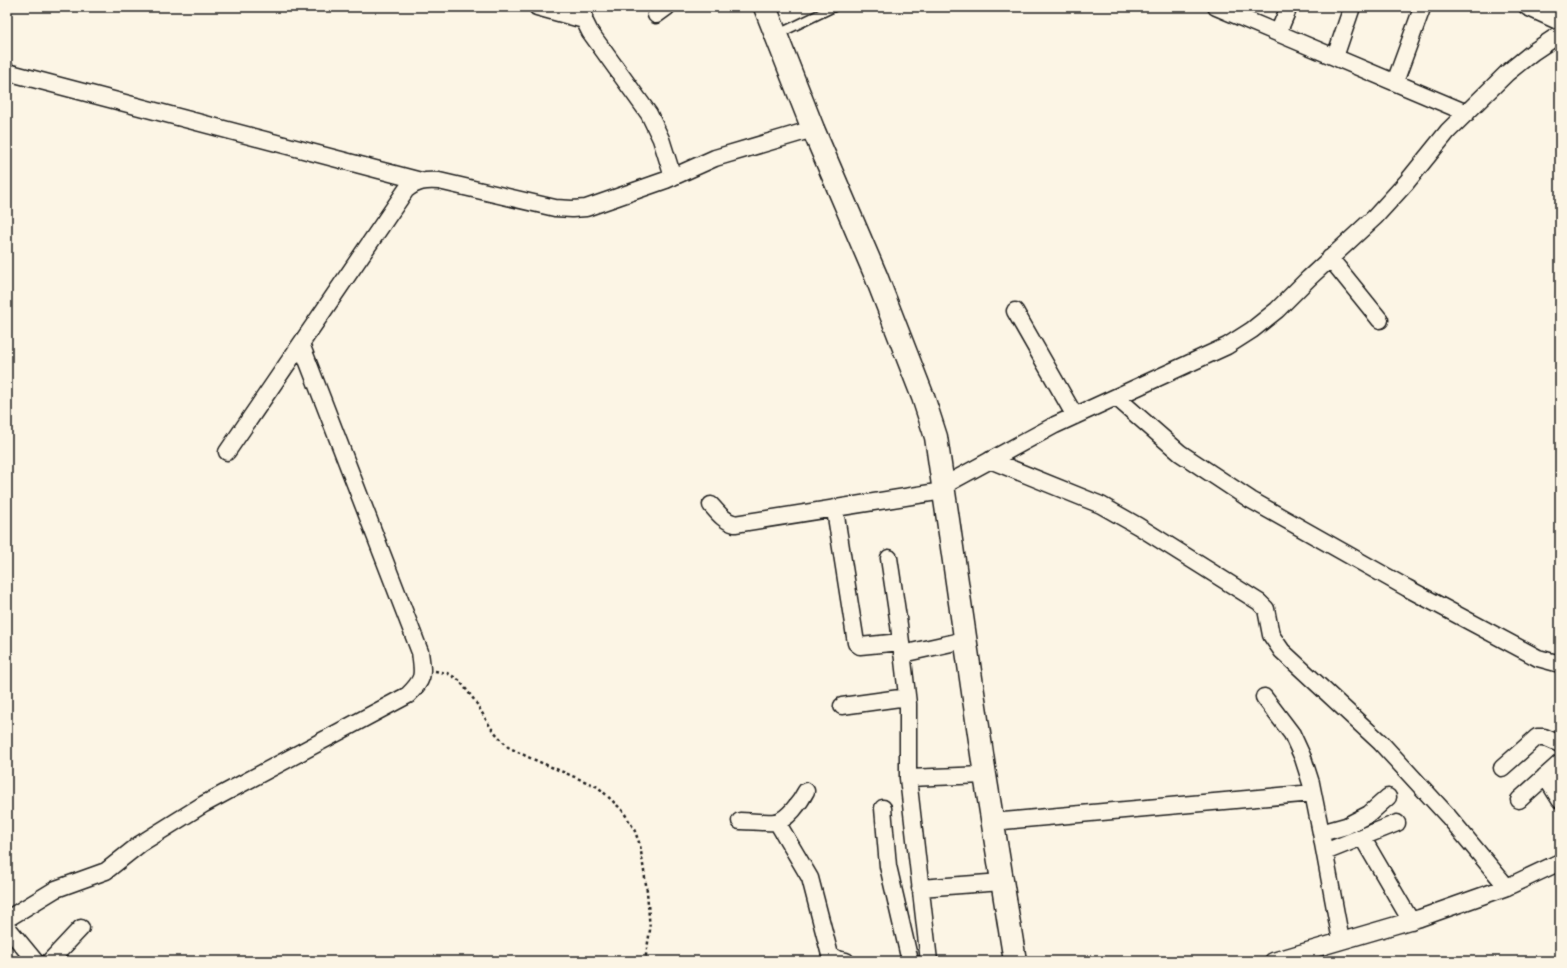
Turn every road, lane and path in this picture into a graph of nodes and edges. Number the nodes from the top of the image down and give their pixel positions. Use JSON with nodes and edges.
{"nodes":[{"id":1,"x":537,"y":7,"type":"edge"},
{"id":2,"x":765,"y":7,"type":"edge"},
{"id":3,"x":834,"y":7,"type":"edge"},
{"id":4,"x":1289,"y":7,"type":"edge"},
{"id":5,"x":1352,"y":7,"type":"edge"},
{"id":6,"x":1527,"y":7,"type":"edge"},
{"id":7,"x":1219,"y":8,"type":"edge"},
{"id":8,"x":1421,"y":11,"type":"dead end"},
{"id":9,"x":584,"y":13,"type":"edge"},
{"id":10,"x":1560,"y":22,"type":"edge"},
{"id":11,"x":1278,"y":33,"type":"junction"},
{"id":12,"x":1560,"y":34,"type":"edge"},
{"id":13,"x":776,"y":35,"type":"junction"},
{"id":14,"x":1335,"y":57,"type":"junction"},
{"id":15,"x":7,"y":72,"type":"edge"},
{"id":16,"x":1395,"y":82,"type":"junction"},
{"id":17,"x":1467,"y":113,"type":"junction"},
{"id":18,"x":814,"y":129,"type":"junction"},
{"id":19,"x":673,"y":177,"type":"junction"},
{"id":20,"x":421,"y":181,"type":"junction"},
{"id":21,"x":1330,"y":258,"type":"junction"},
{"id":22,"x":1015,"y":312,"type":"dead end"},
{"id":23,"x":1380,"y":320,"type":"dead end"},
{"id":24,"x":301,"y":344,"type":"junction"},
{"id":25,"x":1116,"y":397,"type":"junction"},
{"id":26,"x":1075,"y":416,"type":"junction"},
{"id":27,"x":227,"y":452,"type":"dead end"},
{"id":28,"x":990,"y":460,"type":"junction"},
{"id":29,"x":943,"y":488,"type":"junction"},
{"id":30,"x":711,"y":505,"type":"dead end"},
{"id":31,"x":835,"y":510,"type":"junction"},
{"id":32,"x":889,"y":558,"type":"dead end"},
{"id":33,"x":965,"y":640,"type":"junction"},
{"id":34,"x":902,"y":648,"type":"junction"},
{"id":35,"x":1560,"y":664,"type":"edge"},
{"id":36,"x":423,"y":672,"type":"junction"},
{"id":37,"x":907,"y":697,"type":"junction"},
{"id":38,"x":1264,"y":697,"type":"dead end"},
{"id":39,"x":842,"y":706,"type":"dead end"},
{"id":40,"x":1560,"y":744,"type":"edge"},
{"id":41,"x":1560,"y":763,"type":"edge"},
{"id":42,"x":1502,"y":768,"type":"dead end"},
{"id":43,"x":985,"y":775,"type":"junction"},
{"id":44,"x":1546,"y":776,"type":"junction"},
{"id":45,"x":908,"y":778,"type":"junction"},
{"id":46,"x":806,"y":790,"type":"dead end"},
{"id":47,"x":1313,"y":793,"type":"junction"},
{"id":48,"x":1388,"y":797,"type":"dead end"},
{"id":49,"x":1519,"y":800,"type":"dead end"},
{"id":50,"x":1560,"y":800,"type":"edge"},
{"id":51,"x":883,"y":808,"type":"dead end"},
{"id":52,"x":740,"y":821,"type":"dead end"},
{"id":53,"x":777,"y":822,"type":"junction"},
{"id":54,"x":992,"y":822,"type":"junction"},
{"id":55,"x":1397,"y":823,"type":"dead end"},
{"id":56,"x":1321,"y":833,"type":"junction"},
{"id":57,"x":1362,"y":837,"type":"junction"},
{"id":58,"x":1325,"y":852,"type":"junction"},
{"id":59,"x":1560,"y":862,"type":"edge"},
{"id":60,"x":1002,"y":882,"type":"junction"},
{"id":61,"x":1507,"y":887,"type":"junction"},
{"id":62,"x":920,"y":888,"type":"junction"},
{"id":63,"x":7,"y":919,"type":"edge"},
{"id":64,"x":1411,"y":921,"type":"junction"},
{"id":65,"x":7,"y":927,"type":"edge"},
{"id":66,"x":81,"y":928,"type":"dead end"},
{"id":67,"x":1341,"y":942,"type":"junction"},
{"id":68,"x":837,"y":960,"type":"edge"},
{"id":69,"x":35,"y":961,"type":"edge"},
{"id":70,"x":50,"y":961,"type":"edge"},
{"id":71,"x":645,"y":961,"type":"edge"},
{"id":72,"x":910,"y":961,"type":"edge"},
{"id":73,"x":929,"y":961,"type":"edge"},
{"id":74,"x":1015,"y":961,"type":"edge"},
{"id":75,"x":1272,"y":961,"type":"edge"}],
"edges":[{"from":1,"to":9,"type":"street"},
{"from":2,"to":13,"type":"main road"},
{"from":3,"to":13,"type":"lane"},
{"from":4,"to":11,"type":"street"},
{"from":5,"to":14,"type":"street"},
{"from":6,"to":10,"type":"street"},
{"from":7,"to":11,"type":"street"},
{"from":8,"to":16,"type":"street"},
{"from":9,"to":19,"type":"street"},
{"from":11,"to":14,"type":"street"},
{"from":12,"to":17,"type":"street"},
{"from":13,"to":18,"type":"main road"},
{"from":14,"to":16,"type":"street"},
{"from":15,"to":20,"type":"street"},
{"from":16,"to":17,"type":"street"},
{"from":17,"to":21,"type":"street"},
{"from":18,"to":19,"type":"street"},
{"from":18,"to":29,"type":"main road"},
{"from":19,"to":20,"type":"street"},
{"from":20,"to":24,"type":"street"},
{"from":21,"to":23,"type":"street"},
{"from":21,"to":25,"type":"street"},
{"from":22,"to":26,"type":"street"},
{"from":24,"to":27,"type":"street"},
{"from":24,"to":36,"type":"street"},
{"from":25,"to":26,"type":"street"},
{"from":25,"to":35,"type":"street"},
{"from":26,"to":28,"type":"street"},
{"from":28,"to":29,"type":"street"},
{"from":28,"to":61,"type":"street"},
{"from":29,"to":31,"type":"street"},
{"from":29,"to":33,"type":"main road"},
{"from":30,"to":31,"type":"street"},
{"from":31,"to":34,"type":"street"},
{"from":32,"to":34,"type":"street"},
{"from":33,"to":34,"type":"street"},
{"from":33,"to":43,"type":"main road"},
{"from":34,"to":37,"type":"street"},
{"from":36,"to":63,"type":"street"},
{"from":36,"to":71,"type":"path"},
{"from":37,"to":39,"type":"street"},
{"from":37,"to":45,"type":"street"},
{"from":38,"to":47,"type":"street"},
{"from":40,"to":42,"type":"street"},
{"from":41,"to":44,"type":"street"},
{"from":43,"to":45,"type":"street"},
{"from":43,"to":54,"type":"main road"},
{"from":44,"to":49,"type":"street"},
{"from":44,"to":50,"type":"street"},
{"from":45,"to":62,"type":"street"},
{"from":46,"to":53,"type":"street"},
{"from":47,"to":54,"type":"street"},
{"from":47,"to":56,"type":"street"},
{"from":48,"to":56,"type":"street"},
{"from":51,"to":72,"type":"street"},
{"from":52,"to":53,"type":"street"},
{"from":53,"to":68,"type":"street"},
{"from":54,"to":60,"type":"main road"},
{"from":55,"to":57,"type":"street"},
{"from":56,"to":58,"type":"street"},
{"from":57,"to":58,"type":"street"},
{"from":57,"to":64,"type":"street"},
{"from":58,"to":67,"type":"street"},
{"from":59,"to":61,"type":"street"},
{"from":60,"to":62,"type":"street"},
{"from":60,"to":74,"type":"main road"},
{"from":61,"to":64,"type":"street"},
{"from":62,"to":73,"type":"street"},
{"from":64,"to":67,"type":"street"},
{"from":65,"to":69,"type":"street"},
{"from":66,"to":70,"type":"street"},
{"from":67,"to":75,"type":"street"}]}
